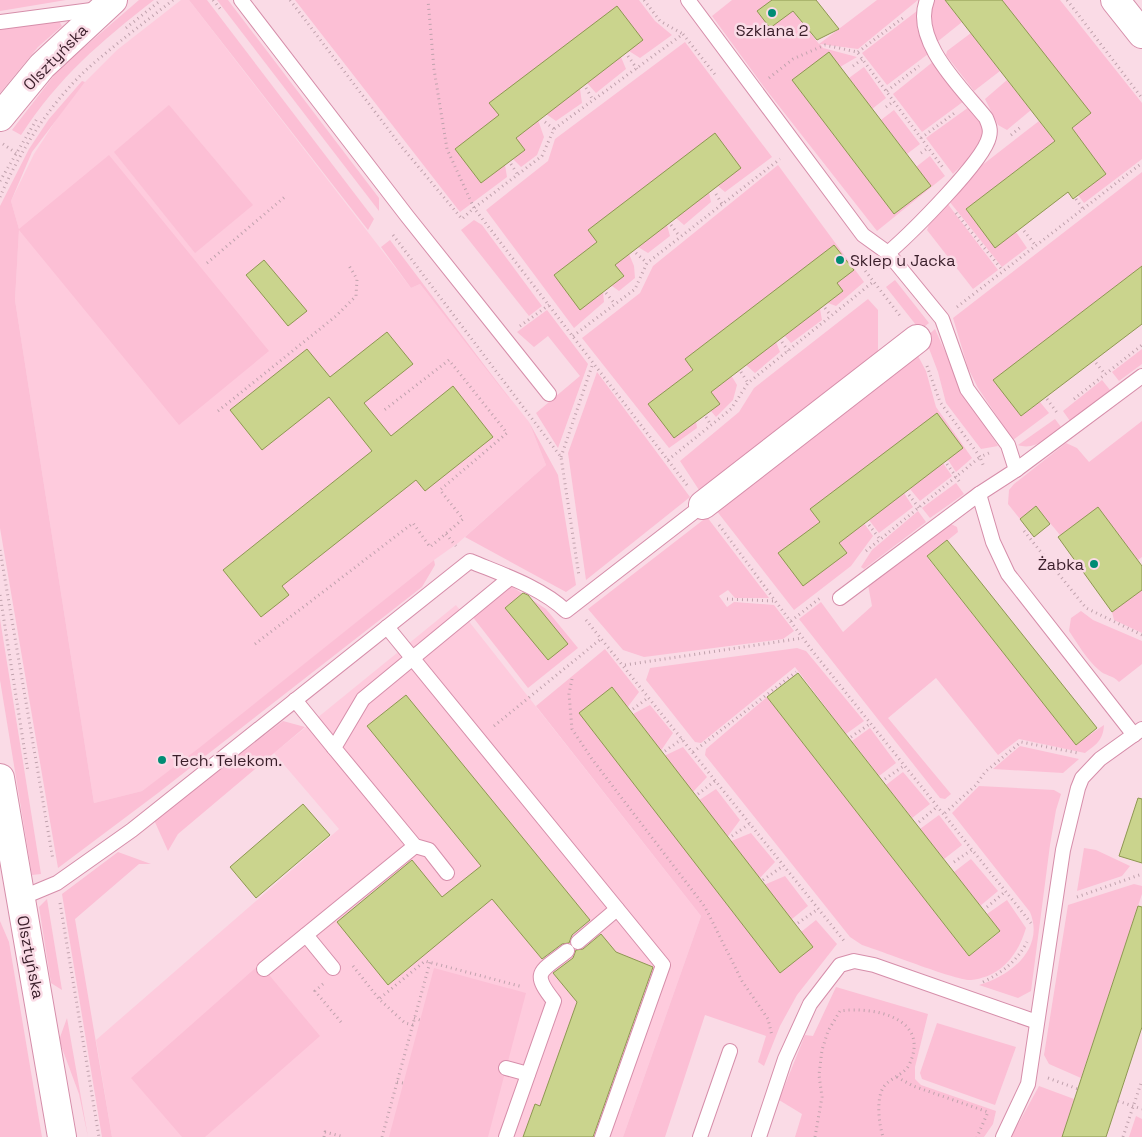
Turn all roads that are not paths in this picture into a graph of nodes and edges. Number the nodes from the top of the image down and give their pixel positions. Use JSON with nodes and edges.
{"nodes":[{"id":1,"x":241,"y":0,"type":"edge"},
{"id":2,"x":688,"y":0,"type":"edge"},
{"id":3,"x":927,"y":0,"type":"edge"},
{"id":4,"x":1115,"y":0,"type":"edge"},
{"id":5,"x":108,"y":4,"type":"edge"},
{"id":6,"x":0,"y":22,"type":"edge"},
{"id":7,"x":1142,"y":34,"type":"edge"},
{"id":8,"x":0,"y":117,"type":"edge"},
{"id":9,"x":888,"y":253,"type":"junction"},
{"id":10,"x":917,"y":339,"type":"road end"},
{"id":11,"x":1142,"y":376,"type":"edge"},
{"id":12,"x":549,"y":394,"type":"dead end"},
{"id":13,"x":1016,"y":470,"type":"junction"},
{"id":14,"x":979,"y":494,"type":"junction"},
{"id":15,"x":703,"y":505,"type":"joint"},
{"id":16,"x":510,"y":578,"type":"junction"},
{"id":17,"x":840,"y":598,"type":"dead end"},
{"id":18,"x":387,"y":627,"type":"junction"},
{"id":19,"x":412,"y":658,"type":"junction"},
{"id":20,"x":295,"y":700,"type":"junction"},
{"id":21,"x":1138,"y":732,"type":"edge"},
{"id":22,"x":334,"y":748,"type":"junction"},
{"id":23,"x":0,"y":778,"type":"edge"},
{"id":24,"x":415,"y":846,"type":"junction"},
{"id":25,"x":447,"y":873,"type":"dead end"},
{"id":26,"x":10,"y":896,"type":"edge"},
{"id":27,"x":617,"y":909,"type":"junction"},
{"id":28,"x":306,"y":935,"type":"junction"},
{"id":29,"x":333,"y":968,"type":"dead end"},
{"id":30,"x":264,"y":969,"type":"dead end"},
{"id":31,"x":1036,"y":1022,"type":"junction"},
{"id":32,"x":730,"y":1051,"type":"dead end"},
{"id":33,"x":506,"y":1068,"type":"dead end"},
{"id":34,"x":528,"y":1074,"type":"junction"},
{"id":35,"x":62,"y":1137,"type":"edge"},
{"id":36,"x":506,"y":1137,"type":"edge"},
{"id":37,"x":602,"y":1137,"type":"edge"},
{"id":38,"x":700,"y":1137,"type":"edge"},
{"id":39,"x":759,"y":1137,"type":"edge"},
{"id":40,"x":1003,"y":1137,"type":"edge"}],
"edges":[{"from":1,"to":12,"type":"lane"},
{"from":2,"to":9,"type":"lane"},
{"from":3,"to":9,"type":"lane"},
{"from":4,"to":7,"type":"street"},
{"from":5,"to":6,"type":"lane"},
{"from":5,"to":8,"type":"street","name":"Olsztyńska"},
{"from":9,"to":13,"type":"lane"},
{"from":10,"to":15,"type":"street"},
{"from":11,"to":13,"type":"lane"},
{"from":13,"to":14,"type":"lane"},
{"from":14,"to":17,"type":"lane"},
{"from":14,"to":21,"type":"lane"},
{"from":15,"to":16,"type":"lane"},
{"from":16,"to":18,"type":"lane"},
{"from":16,"to":19,"type":"lane"},
{"from":18,"to":19,"type":"lane"},
{"from":18,"to":20,"type":"lane"},
{"from":19,"to":22,"type":"lane"},
{"from":19,"to":27,"type":"lane"},
{"from":20,"to":22,"type":"lane"},
{"from":20,"to":26,"type":"lane"},
{"from":21,"to":31,"type":"lane"},
{"from":22,"to":24,"type":"lane"},
{"from":23,"to":26,"type":"street","name":"Olsztyńska"},
{"from":24,"to":25,"type":"lane"},
{"from":24,"to":28,"type":"lane"},
{"from":26,"to":35,"type":"street","name":"Olsztyńska"},
{"from":27,"to":34,"type":"lane"},
{"from":27,"to":37,"type":"lane"},
{"from":28,"to":29,"type":"lane"},
{"from":28,"to":30,"type":"lane"},
{"from":31,"to":39,"type":"lane"},
{"from":31,"to":40,"type":"lane"},
{"from":32,"to":38,"type":"lane"},
{"from":33,"to":34,"type":"lane"},
{"from":34,"to":36,"type":"lane"}]}
